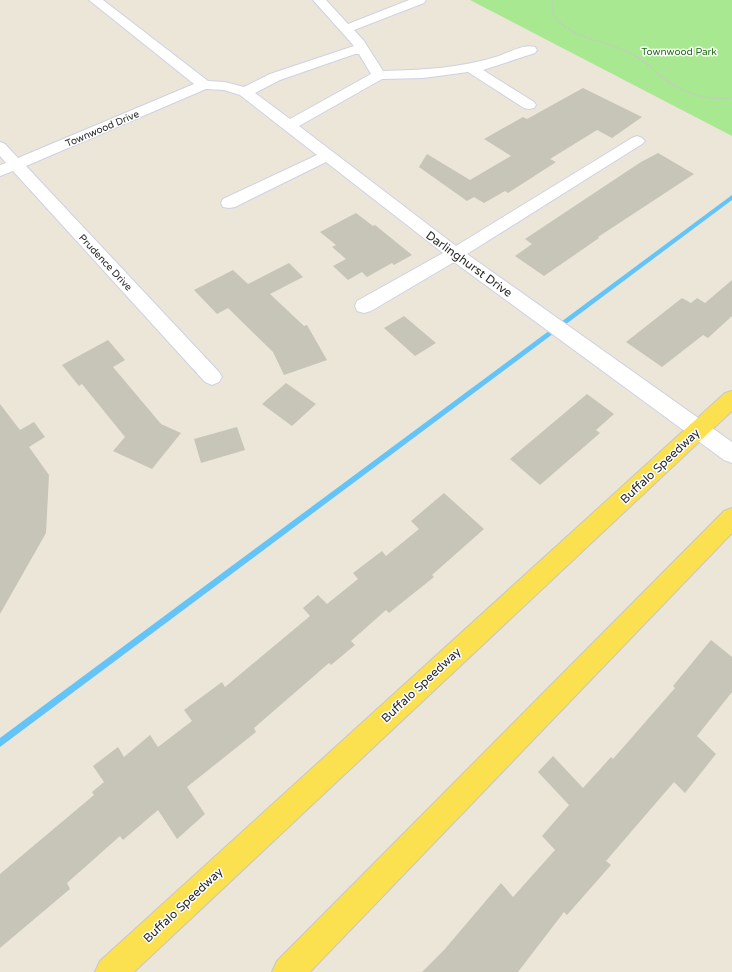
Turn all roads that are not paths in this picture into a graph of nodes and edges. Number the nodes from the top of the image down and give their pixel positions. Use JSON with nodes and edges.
{"nodes":[{"id":1,"x":95,"y":0,"type":"edge"},
{"id":2,"x":420,"y":0,"type":"edge"},
{"id":3,"x":323,"y":1,"type":"edge"},
{"id":4,"x":346,"y":29,"type":"junction"},
{"id":5,"x":363,"y":50,"type":"junction"},
{"id":6,"x":530,"y":50,"type":"dead end"},
{"id":7,"x":471,"y":68,"type":"junction"},
{"id":8,"x":379,"y":75,"type":"junction"},
{"id":9,"x":204,"y":85,"type":"junction"},
{"id":10,"x":245,"y":92,"type":"junction"},
{"id":11,"x":528,"y":105,"type":"dead end"},
{"id":12,"x":288,"y":126,"type":"junction"},
{"id":13,"x":638,"y":141,"type":"dead end"},
{"id":14,"x":0,"y":147,"type":"edge"},
{"id":15,"x":327,"y":156,"type":"junction"},
{"id":16,"x":16,"y":165,"type":"junction"},
{"id":17,"x":0,"y":171,"type":"edge"},
{"id":18,"x":229,"y":203,"type":"dead end"},
{"id":19,"x":455,"y":254,"type":"junction"},
{"id":20,"x":364,"y":306,"type":"dead end"},
{"id":21,"x":212,"y":377,"type":"dead end"},
{"id":22,"x":732,"y":399,"type":"edge"},
{"id":23,"x":698,"y":430,"type":"junction"},
{"id":24,"x":732,"y":454,"type":"edge"},
{"id":25,"x":732,"y":518,"type":"edge"},
{"id":26,"x":111,"y":972,"type":"edge"},
{"id":27,"x":288,"y":972,"type":"edge"}],
"edges":[{"from":1,"to":9,"type":"street"},
{"from":2,"to":4,"type":"street"},
{"from":3,"to":4,"type":"street"},
{"from":4,"to":5,"type":"street"},
{"from":5,"to":8,"type":"street"},
{"from":5,"to":10,"type":"street"},
{"from":6,"to":7,"type":"street"},
{"from":7,"to":8,"type":"street"},
{"from":7,"to":11,"type":"street"},
{"from":8,"to":12,"type":"street"},
{"from":9,"to":10,"type":"street","name":"Darlinghurst Drive"},
{"from":9,"to":16,"type":"street","name":"Townwood Drive"},
{"from":10,"to":12,"type":"street","name":"Darlinghurst Drive"},
{"from":12,"to":15,"type":"street","name":"Darlinghurst Drive"},
{"from":13,"to":19,"type":"street"},
{"from":14,"to":16,"type":"street","name":"Prudence Drive"},
{"from":15,"to":18,"type":"street"},
{"from":15,"to":19,"type":"street","name":"Darlinghurst Drive"},
{"from":16,"to":17,"type":"street","name":"Townwood Drive"},
{"from":16,"to":21,"type":"street","name":"Prudence Drive"},
{"from":19,"to":20,"type":"street"},
{"from":19,"to":23,"type":"street","name":"Darlinghurst Drive"},
{"from":22,"to":23,"type":"main road","name":"Buffalo Speedway"},
{"from":23,"to":24,"type":"street","name":"Darlinghurst Drive"},
{"from":23,"to":26,"type":"main road","name":"Buffalo Speedway"},
{"from":25,"to":27,"type":"main road"}]}
